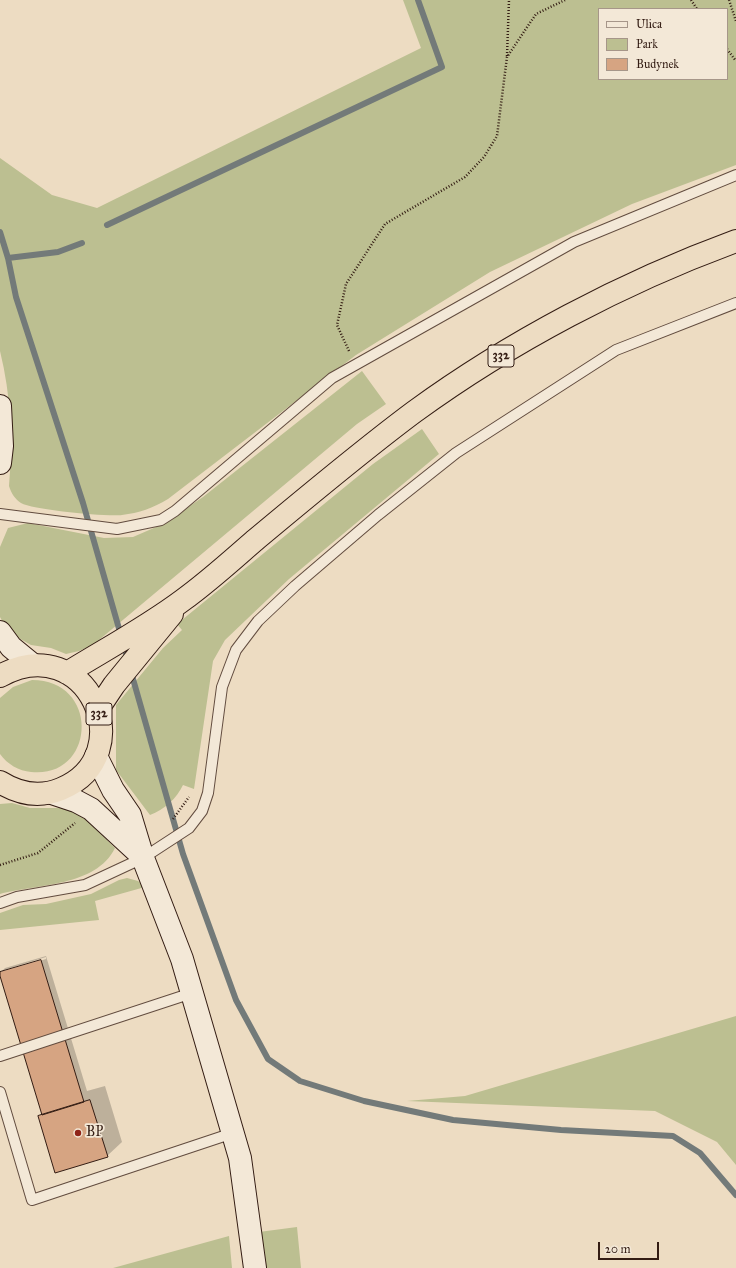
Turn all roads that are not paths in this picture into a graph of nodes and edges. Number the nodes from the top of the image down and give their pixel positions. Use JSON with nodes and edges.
{"nodes":[{"id":1,"x":736,"y":175,"type":"edge"},
{"id":2,"x":736,"y":241,"type":"edge"},
{"id":3,"x":736,"y":303,"type":"edge"},
{"id":4,"x":0,"y":406,"type":"edge"},
{"id":5,"x":0,"y":463,"type":"edge"},
{"id":6,"x":0,"y":514,"type":"edge"},
{"id":7,"x":0,"y":632,"type":"edge"},
{"id":8,"x":146,"y":634,"type":"junction"},
{"id":9,"x":33,"y":665,"type":"junction"},
{"id":10,"x":67,"y":673,"type":"junction"},
{"id":11,"x":0,"y":676,"type":"edge"},
{"id":12,"x":98,"y":709,"type":"junction"},
{"id":13,"x":96,"y":756,"type":"junction"},
{"id":14,"x":5,"y":790,"type":"edge"},
{"id":15,"x":52,"y":793,"type":"junction"},
{"id":16,"x":143,"y":858,"type":"junction"},
{"id":17,"x":0,"y":903,"type":"edge"},
{"id":18,"x":192,"y":994,"type":"junction"},
{"id":19,"x":0,"y":1056,"type":"edge"},
{"id":20,"x":0,"y":1092,"type":"edge"},
{"id":21,"x":233,"y":1133,"type":"junction"},
{"id":22,"x":256,"y":1268,"type":"edge"}],
"edges":[{"from":1,"to":6,"type":"lane"},
{"from":2,"to":8,"type":"highway","number":"332"},
{"from":3,"to":16,"type":"lane"},
{"from":4,"to":5,"type":"street"},
{"from":7,"to":9,"type":"street"},
{"from":8,"to":10,"type":"highway","number":"332"},
{"from":8,"to":12,"type":"highway","number":"332"},
{"from":9,"to":10,"type":"highway","number":"332"},
{"from":9,"to":11,"type":"highway","number":"332"},
{"from":10,"to":12,"type":"highway","number":"332"},
{"from":12,"to":13,"type":"highway","number":"332"},
{"from":13,"to":15,"type":"highway","number":"332"},
{"from":13,"to":16,"type":"street"},
{"from":14,"to":15,"type":"highway","number":"332"},
{"from":15,"to":16,"type":"street"},
{"from":16,"to":17,"type":"lane"},
{"from":16,"to":18,"type":"street"},
{"from":18,"to":19,"type":"lane"},
{"from":18,"to":21,"type":"street"},
{"from":20,"to":21,"type":"lane"},
{"from":21,"to":22,"type":"street"}]}
